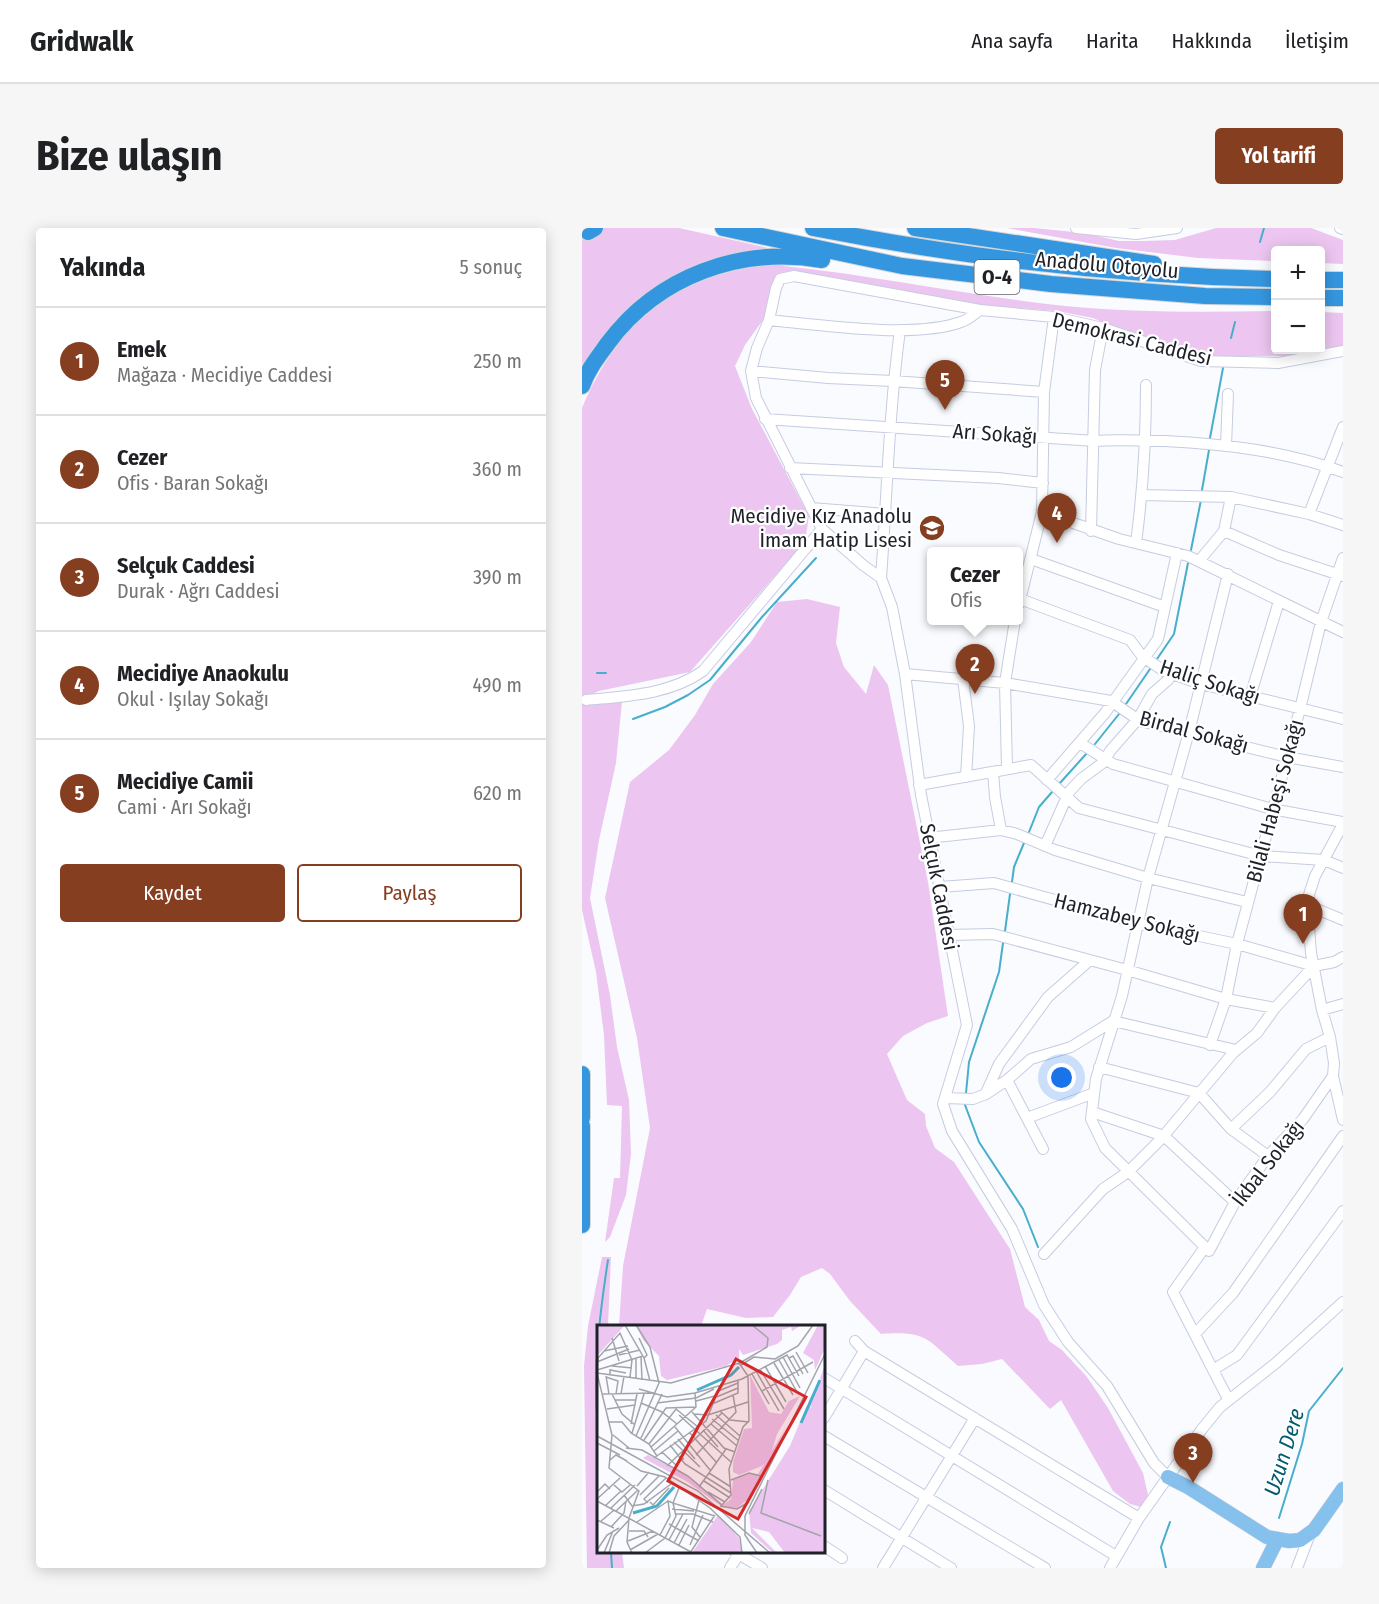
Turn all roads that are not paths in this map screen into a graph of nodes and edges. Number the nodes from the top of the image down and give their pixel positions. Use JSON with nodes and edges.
{"nodes":[{"id":1,"x":723,"y":228,"type":"edge"},
{"id":2,"x":813,"y":228,"type":"edge"},
{"id":3,"x":915,"y":228,"type":"edge"},
{"id":4,"x":1076,"y":228,"type":"edge"},
{"id":5,"x":1177,"y":228,"type":"edge"},
{"id":6,"x":902,"y":266,"type":"junction"},
{"id":7,"x":1228,"y":278,"type":"junction"},
{"id":8,"x":1271,"y":279,"type":"edge"},
{"id":9,"x":1325,"y":280,"type":"edge"},
{"id":10,"x":1343,"y":280,"type":"edge"},
{"id":11,"x":1271,"y":297,"type":"edge"},
{"id":12,"x":1325,"y":298,"type":"edge"},
{"id":13,"x":1343,"y":298,"type":"edge"},
{"id":14,"x":980,"y":310,"type":"junction"},
{"id":15,"x":1054,"y":317,"type":"junction"},
{"id":16,"x":769,"y":320,"type":"junction"},
{"id":17,"x":1103,"y":328,"type":"junction"},
{"id":18,"x":900,"y":330,"type":"junction"},
{"id":19,"x":1343,"y":351,"type":"edge"},
{"id":20,"x":751,"y":370,"type":"junction"},
{"id":21,"x":893,"y":381,"type":"junction"},
{"id":22,"x":1146,"y":385,"type":"dead end"},
{"id":23,"x":582,"y":386,"type":"edge"},
{"id":24,"x":1044,"y":392,"type":"junction"},
{"id":25,"x":1228,"y":394,"type":"dead end"},
{"id":26,"x":765,"y":419,"type":"junction"},
{"id":27,"x":889,"y":427,"type":"junction"},
{"id":28,"x":1343,"y":427,"type":"edge"},
{"id":29,"x":1044,"y":438,"type":"junction"},
{"id":30,"x":1095,"y":441,"type":"junction"},
{"id":31,"x":1146,"y":441,"type":"junction"},
{"id":32,"x":1226,"y":446,"type":"junction"},
{"id":33,"x":1326,"y":466,"type":"junction"},
{"id":34,"x":790,"y":468,"type":"junction"},
{"id":35,"x":888,"y":472,"type":"junction"},
{"id":36,"x":1343,"y":472,"type":"edge"},
{"id":37,"x":1043,"y":483,"type":"junction"},
{"id":38,"x":1142,"y":495,"type":"junction"},
{"id":39,"x":1231,"y":497,"type":"junction"},
{"id":40,"x":811,"y":508,"type":"junction"},
{"id":41,"x":1042,"y":512,"type":"junction"},
{"id":42,"x":885,"y":513,"type":"junction"},
{"id":43,"x":1309,"y":514,"type":"junction"},
{"id":44,"x":1343,"y":525,"type":"edge"},
{"id":45,"x":822,"y":529,"type":"junction"},
{"id":46,"x":1092,"y":531,"type":"junction"},
{"id":47,"x":1224,"y":531,"type":"junction"},
{"id":48,"x":1136,"y":543,"type":"junction"},
{"id":49,"x":1177,"y":553,"type":"junction"},
{"id":50,"x":1343,"y":558,"type":"edge"},
{"id":51,"x":1031,"y":559,"type":"junction"},
{"id":52,"x":1199,"y":561,"type":"junction"},
{"id":53,"x":1228,"y":574,"type":"junction"},
{"id":54,"x":1340,"y":575,"type":"edge"},
{"id":55,"x":881,"y":578,"type":"junction"},
{"id":56,"x":1023,"y":588,"type":"edge"},
{"id":57,"x":1279,"y":601,"type":"junction"},
{"id":58,"x":1023,"y":604,"type":"edge"},
{"id":59,"x":1165,"y":607,"type":"junction"},
{"id":60,"x":1321,"y":622,"type":"junction"},
{"id":61,"x":1014,"y":625,"type":"edge"},
{"id":62,"x":1343,"y":632,"type":"edge"},
{"id":63,"x":1145,"y":658,"type":"junction"},
{"id":64,"x":905,"y":674,"type":"junction"},
{"id":65,"x":1172,"y":674,"type":"junction"},
{"id":66,"x":963,"y":679,"type":"junction"},
{"id":67,"x":1005,"y":683,"type":"junction"},
{"id":68,"x":1201,"y":684,"type":"junction"},
{"id":69,"x":1250,"y":697,"type":"junction"},
{"id":70,"x":586,"y":700,"type":"dead end"},
{"id":71,"x":1113,"y":702,"type":"junction"},
{"id":72,"x":1300,"y":709,"type":"junction"},
{"id":73,"x":1138,"y":719,"type":"junction"},
{"id":74,"x":1343,"y":719,"type":"edge"},
{"id":75,"x":1189,"y":732,"type":"junction"},
{"id":76,"x":1080,"y":742,"type":"junction"},
{"id":77,"x":1287,"y":757,"type":"junction"},
{"id":78,"x":1106,"y":759,"type":"junction"},
{"id":79,"x":1343,"y":766,"type":"edge"},
{"id":80,"x":1007,"y":769,"type":"junction"},
{"id":81,"x":993,"y":772,"type":"junction"},
{"id":82,"x":966,"y":777,"type":"junction"},
{"id":83,"x":1047,"y":780,"type":"junction"},
{"id":84,"x":1176,"y":780,"type":"junction"},
{"id":85,"x":919,"y":785,"type":"junction"},
{"id":86,"x":1066,"y":796,"type":"junction"},
{"id":87,"x":1272,"y":809,"type":"junction"},
{"id":88,"x":1343,"y":823,"type":"edge"},
{"id":89,"x":1002,"y":830,"type":"junction"},
{"id":90,"x":1163,"y":830,"type":"junction"},
{"id":91,"x":928,"y":838,"type":"junction"},
{"id":92,"x":1045,"y":846,"type":"junction"},
{"id":93,"x":1261,"y":856,"type":"junction"},
{"id":94,"x":1324,"y":860,"type":"junction"},
{"id":95,"x":1343,"y":868,"type":"edge"},
{"id":96,"x":1148,"y":878,"type":"junction"},
{"id":97,"x":940,"y":887,"type":"junction"},
{"id":98,"x":1247,"y":902,"type":"junction"},
{"id":99,"x":1307,"y":905,"type":"junction"},
{"id":100,"x":1343,"y":920,"type":"edge"},
{"id":101,"x":1137,"y":923,"type":"junction"},
{"id":102,"x":948,"y":935,"type":"junction"},
{"id":103,"x":1237,"y":944,"type":"junction"},
{"id":104,"x":1343,"y":957,"type":"edge"},
{"id":105,"x":1090,"y":960,"type":"junction"},
{"id":106,"x":1314,"y":966,"type":"junction"},
{"id":107,"x":1127,"y":969,"type":"junction"},
{"id":108,"x":1226,"y":999,"type":"junction"},
{"id":109,"x":1343,"y":1004,"type":"edge"},
{"id":110,"x":1275,"y":1008,"type":"junction"},
{"id":111,"x":1322,"y":1010,"type":"junction"},
{"id":112,"x":1113,"y":1021,"type":"junction"},
{"id":113,"x":1330,"y":1037,"type":"junction"},
{"id":114,"x":1210,"y":1045,"type":"junction"},
{"id":115,"x":1236,"y":1050,"type":"junction"},
{"id":116,"x":1339,"y":1062,"type":"edge"},
{"id":117,"x":1099,"y":1066,"type":"junction"},
{"id":118,"x":582,"y":1074,"type":"edge"},
{"id":119,"x":1333,"y":1076,"type":"junction"},
{"id":120,"x":1007,"y":1080,"type":"junction"},
{"id":121,"x":1094,"y":1093,"type":"junction"},
{"id":122,"x":1199,"y":1093,"type":"junction"},
{"id":123,"x":986,"y":1094,"type":"junction"},
{"id":124,"x":945,"y":1098,"type":"junction"},
{"id":125,"x":1092,"y":1112,"type":"junction"},
{"id":126,"x":582,"y":1118,"type":"edge"},
{"id":127,"x":1027,"y":1118,"type":"junction"},
{"id":128,"x":1343,"y":1120,"type":"edge"},
{"id":129,"x":582,"y":1126,"type":"edge"},
{"id":130,"x":1231,"y":1128,"type":"junction"},
{"id":131,"x":1164,"y":1136,"type":"junction"},
{"id":132,"x":1343,"y":1136,"type":"edge"},
{"id":133,"x":1043,"y":1149,"type":"dead end"},
{"id":134,"x":1268,"y":1156,"type":"junction"},
{"id":135,"x":1128,"y":1172,"type":"junction"},
{"id":136,"x":1235,"y":1202,"type":"junction"},
{"id":137,"x":1343,"y":1211,"type":"edge"},
{"id":138,"x":582,"y":1225,"type":"edge"},
{"id":139,"x":1205,"y":1248,"type":"junction"},
{"id":140,"x":1044,"y":1254,"type":"dead end"},
{"id":141,"x":1343,"y":1295,"type":"edge"},
{"id":142,"x":1340,"y":1304,"type":"edge"},
{"id":143,"x":1195,"y":1334,"type":"junction"},
{"id":144,"x":855,"y":1341,"type":"dead end"},
{"id":145,"x":864,"y":1351,"type":"junction"},
{"id":146,"x":1214,"y":1370,"type":"junction"},
{"id":147,"x":825,"y":1379,"type":"edge"},
{"id":148,"x":841,"y":1389,"type":"junction"},
{"id":149,"x":1228,"y":1399,"type":"junction"},
{"id":150,"x":825,"y":1416,"type":"edge"},
{"id":151,"x":975,"y":1418,"type":"junction"},
{"id":152,"x":825,"y":1437,"type":"edge"},
{"id":153,"x":952,"y":1456,"type":"junction"},
{"id":154,"x":1168,"y":1477,"type":"junction"},
{"id":155,"x":1343,"y":1490,"type":"edge"},
{"id":156,"x":825,"y":1491,"type":"edge"},
{"id":157,"x":926,"y":1498,"type":"junction"},
{"id":158,"x":1140,"y":1518,"type":"junction"},
{"id":159,"x":1310,"y":1534,"type":"junction"},
{"id":160,"x":902,"y":1538,"type":"junction"},
{"id":161,"x":1277,"y":1540,"type":"junction"},
{"id":162,"x":825,"y":1547,"type":"edge"},
{"id":163,"x":738,"y":1553,"type":"edge"},
{"id":164,"x":740,"y":1553,"type":"edge"},
{"id":165,"x":1116,"y":1556,"type":"junction"},
{"id":166,"x":842,"y":1558,"type":"dead end"},
{"id":167,"x":730,"y":1568,"type":"edge"},
{"id":168,"x":762,"y":1568,"type":"edge"},
{"id":169,"x":883,"y":1568,"type":"edge"},
{"id":170,"x":951,"y":1568,"type":"edge"},
{"id":171,"x":1045,"y":1568,"type":"edge"},
{"id":172,"x":1110,"y":1568,"type":"edge"},
{"id":173,"x":1263,"y":1568,"type":"edge"},
{"id":174,"x":1297,"y":1568,"type":"edge"}],
"edges":[{"from":1,"to":6,"type":"highway","name":"Anadolu Otoyolu","number":"O-4"},
{"from":2,"to":7,"type":"highway","name":"Anadolu Otoyolu","number":"O-4"},
{"from":3,"to":7,"type":"highway"},
{"from":4,"to":5,"type":"street"},
{"from":6,"to":11,"type":"highway","name":"Anadolu Otoyolu","number":"O-4"},
{"from":6,"to":23,"type":"highway"},
{"from":7,"to":8,"type":"highway","name":"Anadolu Otoyolu","number":"O-4"},
{"from":9,"to":10,"type":"highway"},
{"from":12,"to":13,"type":"highway"},
{"from":14,"to":15,"type":"street","name":"Demokrasi Caddesi"},
{"from":14,"to":16,"type":"street","name":"Demokrasi Caddesi"},
{"from":14,"to":18,"type":"street"},
{"from":15,"to":17,"type":"street","name":"Demokrasi Caddesi"},
{"from":15,"to":24,"type":"street"},
{"from":16,"to":18,"type":"street"},
{"from":16,"to":20,"type":"street"},
{"from":17,"to":19,"type":"street","name":"Demokrasi Caddesi"},
{"from":17,"to":30,"type":"street"},
{"from":18,"to":21,"type":"street"},
{"from":20,"to":21,"type":"street"},
{"from":20,"to":26,"type":"street"},
{"from":21,"to":24,"type":"street"},
{"from":21,"to":27,"type":"street"},
{"from":22,"to":31,"type":"street"},
{"from":24,"to":29,"type":"street"},
{"from":25,"to":32,"type":"street"},
{"from":26,"to":27,"type":"street","name":"Arı Sokağı"},
{"from":26,"to":34,"type":"street"},
{"from":27,"to":29,"type":"street","name":"Arı Sokağı"},
{"from":27,"to":35,"type":"street"},
{"from":28,"to":33,"type":"street"},
{"from":29,"to":30,"type":"street","name":"Arı Sokağı"},
{"from":29,"to":37,"type":"street"},
{"from":30,"to":31,"type":"street","name":"Arı Sokağı"},
{"from":30,"to":46,"type":"street"},
{"from":31,"to":32,"type":"street","name":"Arı Sokağı"},
{"from":31,"to":38,"type":"street"},
{"from":32,"to":33,"type":"street","name":"Arı Sokağı"},
{"from":33,"to":36,"type":"street","name":"Arı Sokağı"},
{"from":33,"to":43,"type":"street"},
{"from":34,"to":35,"type":"street"},
{"from":34,"to":40,"type":"street"},
{"from":35,"to":37,"type":"street"},
{"from":35,"to":42,"type":"street"},
{"from":37,"to":41,"type":"street"},
{"from":38,"to":39,"type":"street"},
{"from":38,"to":48,"type":"street"},
{"from":39,"to":43,"type":"street"},
{"from":39,"to":47,"type":"street"},
{"from":40,"to":42,"type":"street"},
{"from":40,"to":45,"type":"street"},
{"from":41,"to":46,"type":"street"},
{"from":41,"to":51,"type":"street"},
{"from":42,"to":55,"type":"street"},
{"from":43,"to":44,"type":"street"},
{"from":45,"to":55,"type":"street"},
{"from":45,"to":70,"type":"street"},
{"from":46,"to":48,"type":"street"},
{"from":47,"to":52,"type":"street"},
{"from":47,"to":54,"type":"street"},
{"from":48,"to":49,"type":"street"},
{"from":49,"to":52,"type":"street"},
{"from":49,"to":59,"type":"street"},
{"from":50,"to":54,"type":"street","name":"Bilali Habeşi Sokağı"},
{"from":51,"to":56,"type":"street"},
{"from":51,"to":59,"type":"street"},
{"from":52,"to":53,"type":"street"},
{"from":53,"to":57,"type":"street"},
{"from":53,"to":68,"type":"street"},
{"from":54,"to":60,"type":"street","name":"Bilali Habeşi Sokağı"},
{"from":55,"to":64,"type":"street","name":"Selçuk Caddesi"},
{"from":57,"to":60,"type":"street"},
{"from":57,"to":69,"type":"street"},
{"from":58,"to":63,"type":"street","name":"Haliç Sokağı"},
{"from":59,"to":63,"type":"street"},
{"from":60,"to":62,"type":"street"},
{"from":60,"to":72,"type":"street","name":"Bilali Habeşi Sokağı"},
{"from":61,"to":67,"type":"street"},
{"from":63,"to":65,"type":"street","name":"Haliç Sokağı"},
{"from":63,"to":71,"type":"street"},
{"from":64,"to":66,"type":"street","name":"Birdal Sokağı"},
{"from":64,"to":85,"type":"street","name":"Selçuk Caddesi"},
{"from":65,"to":68,"type":"street","name":"Haliç Sokağı"},
{"from":65,"to":73,"type":"street"},
{"from":66,"to":67,"type":"street","name":"Birdal Sokağı"},
{"from":66,"to":82,"type":"street"},
{"from":67,"to":71,"type":"street","name":"Birdal Sokağı"},
{"from":67,"to":80,"type":"street"},
{"from":68,"to":69,"type":"street","name":"Haliç Sokağı"},
{"from":68,"to":75,"type":"street"},
{"from":69,"to":72,"type":"street","name":"Haliç Sokağı"},
{"from":71,"to":73,"type":"street","name":"Birdal Sokağı"},
{"from":71,"to":76,"type":"street"},
{"from":72,"to":74,"type":"street","name":"Haliç Sokağı"},
{"from":72,"to":77,"type":"street","name":"Bilali Habeşi Sokağı"},
{"from":73,"to":75,"type":"street","name":"Birdal Sokağı"},
{"from":73,"to":78,"type":"street"},
{"from":75,"to":77,"type":"street","name":"Birdal Sokağı"},
{"from":75,"to":84,"type":"street"},
{"from":76,"to":78,"type":"street"},
{"from":76,"to":83,"type":"street"},
{"from":77,"to":79,"type":"street","name":"Birdal Sokağı"},
{"from":77,"to":87,"type":"street","name":"Bilali Habeşi Sokağı"},
{"from":78,"to":84,"type":"street"},
{"from":78,"to":86,"type":"street"},
{"from":80,"to":81,"type":"street"},
{"from":80,"to":83,"type":"street"},
{"from":81,"to":82,"type":"street"},
{"from":81,"to":89,"type":"street"},
{"from":82,"to":85,"type":"street"},
{"from":83,"to":86,"type":"street"},
{"from":84,"to":87,"type":"street"},
{"from":84,"to":90,"type":"street"},
{"from":85,"to":91,"type":"street","name":"Selçuk Caddesi"},
{"from":86,"to":90,"type":"street"},
{"from":86,"to":92,"type":"street"},
{"from":87,"to":88,"type":"street"},
{"from":87,"to":93,"type":"street","name":"Bilali Habeşi Sokağı"},
{"from":88,"to":94,"type":"street"},
{"from":89,"to":91,"type":"street"},
{"from":89,"to":92,"type":"street"},
{"from":90,"to":93,"type":"street"},
{"from":90,"to":96,"type":"street"},
{"from":91,"to":97,"type":"street","name":"Selçuk Caddesi"},
{"from":92,"to":96,"type":"street"},
{"from":93,"to":94,"type":"street"},
{"from":93,"to":98,"type":"street","name":"Bilali Habeşi Sokağı"},
{"from":94,"to":95,"type":"street"},
{"from":94,"to":99,"type":"street"},
{"from":96,"to":98,"type":"street"},
{"from":96,"to":101,"type":"street"},
{"from":97,"to":101,"type":"street","name":"Hamzabey Sokağı"},
{"from":97,"to":102,"type":"street","name":"Selçuk Caddesi"},
{"from":98,"to":103,"type":"street","name":"Bilali Habeşi Sokağı"},
{"from":99,"to":100,"type":"street"},
{"from":99,"to":106,"type":"street"},
{"from":101,"to":103,"type":"street","name":"Hamzabey Sokağı"},
{"from":101,"to":107,"type":"street"},
{"from":102,"to":105,"type":"street"},
{"from":102,"to":124,"type":"street","name":"Selçuk Caddesi"},
{"from":103,"to":106,"type":"street","name":"Hamzabey Sokağı"},
{"from":103,"to":108,"type":"street","name":"Bilali Habeşi Sokağı"},
{"from":104,"to":106,"type":"street"},
{"from":105,"to":107,"type":"street"},
{"from":105,"to":123,"type":"street"},
{"from":106,"to":110,"type":"street"},
{"from":106,"to":111,"type":"street"},
{"from":107,"to":108,"type":"street"},
{"from":107,"to":112,"type":"street"},
{"from":108,"to":110,"type":"street"},
{"from":108,"to":114,"type":"street","name":"Bilali Habeşi Sokağı"},
{"from":109,"to":111,"type":"street"},
{"from":110,"to":115,"type":"street"},
{"from":111,"to":113,"type":"street"},
{"from":112,"to":114,"type":"street"},
{"from":112,"to":117,"type":"street"},
{"from":112,"to":120,"type":"street"},
{"from":113,"to":116,"type":"street"},
{"from":113,"to":130,"type":"street"},
{"from":114,"to":115,"type":"street"},
{"from":115,"to":122,"type":"street"},
{"from":116,"to":119,"type":"street"},
{"from":117,"to":121,"type":"street"},
{"from":117,"to":122,"type":"street"},
{"from":118,"to":126,"type":"highway"},
{"from":119,"to":128,"type":"street"},
{"from":119,"to":134,"type":"street","name":"İkbal Sokağı"},
{"from":120,"to":123,"type":"street"},
{"from":120,"to":127,"type":"street"},
{"from":121,"to":125,"type":"street"},
{"from":121,"to":127,"type":"street"},
{"from":122,"to":130,"type":"street"},
{"from":122,"to":131,"type":"street"},
{"from":123,"to":124,"type":"street"},
{"from":124,"to":154,"type":"street","name":"Selçuk Caddesi"},
{"from":125,"to":131,"type":"street"},
{"from":125,"to":135,"type":"street"},
{"from":127,"to":133,"type":"street"},
{"from":129,"to":138,"type":"highway"},
{"from":130,"to":134,"type":"street"},
{"from":131,"to":135,"type":"street"},
{"from":131,"to":136,"type":"street"},
{"from":132,"to":143,"type":"street"},
{"from":134,"to":136,"type":"street","name":"İkbal Sokağı"},
{"from":135,"to":139,"type":"street"},
{"from":135,"to":140,"type":"street"},
{"from":136,"to":139,"type":"street","name":"İkbal Sokağı"},
{"from":137,"to":146,"type":"street"},
{"from":139,"to":143,"type":"street","name":"İkbal Sokağı"},
{"from":141,"to":142,"type":"street"},
{"from":142,"to":149,"type":"street"},
{"from":143,"to":146,"type":"street","name":"İkbal Sokağı"},
{"from":144,"to":145,"type":"street"},
{"from":145,"to":148,"type":"street"},
{"from":145,"to":151,"type":"street"},
{"from":146,"to":149,"type":"street","name":"İkbal Sokağı"},
{"from":147,"to":148,"type":"street"},
{"from":148,"to":150,"type":"street"},
{"from":148,"to":153,"type":"street"},
{"from":149,"to":154,"type":"street"},
{"from":151,"to":153,"type":"street"},
{"from":151,"to":158,"type":"street"},
{"from":152,"to":157,"type":"street"},
{"from":153,"to":157,"type":"street"},
{"from":153,"to":165,"type":"street"},
{"from":154,"to":158,"type":"street"},
{"from":154,"to":161,"type":"main road"},
{"from":155,"to":159,"type":"main road"},
{"from":156,"to":160,"type":"street"},
{"from":157,"to":160,"type":"street"},
{"from":157,"to":171,"type":"street"},
{"from":158,"to":165,"type":"street"},
{"from":159,"to":161,"type":"main road"},
{"from":159,"to":174,"type":"street"},
{"from":160,"to":169,"type":"street"},
{"from":160,"to":170,"type":"street"},
{"from":161,"to":173,"type":"main road"},
{"from":162,"to":166,"type":"street"},
{"from":163,"to":167,"type":"street"},
{"from":164,"to":168,"type":"street"},
{"from":165,"to":172,"type":"street"}]}
